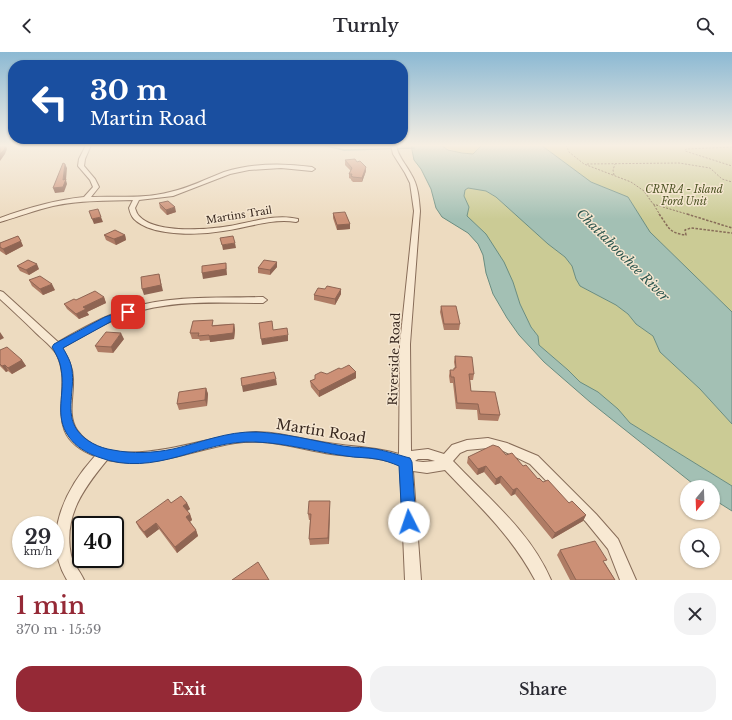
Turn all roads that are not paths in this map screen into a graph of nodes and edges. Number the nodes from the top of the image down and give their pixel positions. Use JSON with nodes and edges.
{"nodes":[{"id":1,"x":84,"y":170,"type":"edge"},
{"id":2,"x":242,"y":170,"type":"edge"},
{"id":3,"x":407,"y":170,"type":"edge"},
{"id":4,"x":137,"y":198,"type":"junction"},
{"id":5,"x":86,"y":199,"type":"junction"},
{"id":6,"x":0,"y":220,"type":"edge"},
{"id":7,"x":296,"y":220,"type":"dead end"},
{"id":8,"x":0,"y":294,"type":"edge"},
{"id":9,"x":263,"y":300,"type":"dead end"},
{"id":10,"x":57,"y":347,"type":"junction"},
{"id":11,"x":104,"y":454,"type":"junction"},
{"id":12,"x":445,"y":461,"type":"junction"},
{"id":13,"x":406,"y":462,"type":"junction"},
{"id":14,"x":76,"y":580,"type":"edge"},
{"id":15,"x":413,"y":580,"type":"edge"},
{"id":16,"x":543,"y":580,"type":"edge"},
{"id":17,"x":628,"y":580,"type":"edge"}],
"edges":[{"from":1,"to":5,"type":"street"},
{"from":2,"to":4,"type":"street"},
{"from":3,"to":13,"type":"street","name":"Riverside Road"},
{"from":4,"to":5,"type":"street"},
{"from":4,"to":7,"type":"street","name":"Martins Trail"},
{"from":5,"to":6,"type":"street"},
{"from":8,"to":10,"type":"street","name":"Martin Road"},
{"from":9,"to":10,"type":"street"},
{"from":10,"to":11,"type":"street","name":"Martin Road"},
{"from":11,"to":13,"type":"street","name":"Martin Road"},
{"from":11,"to":14,"type":"street"},
{"from":12,"to":13,"type":"street","name":"Martin Road"},
{"from":12,"to":16,"type":"street"},
{"from":12,"to":17,"type":"street"},
{"from":13,"to":15,"type":"street","name":"Riverside Road"}]}
